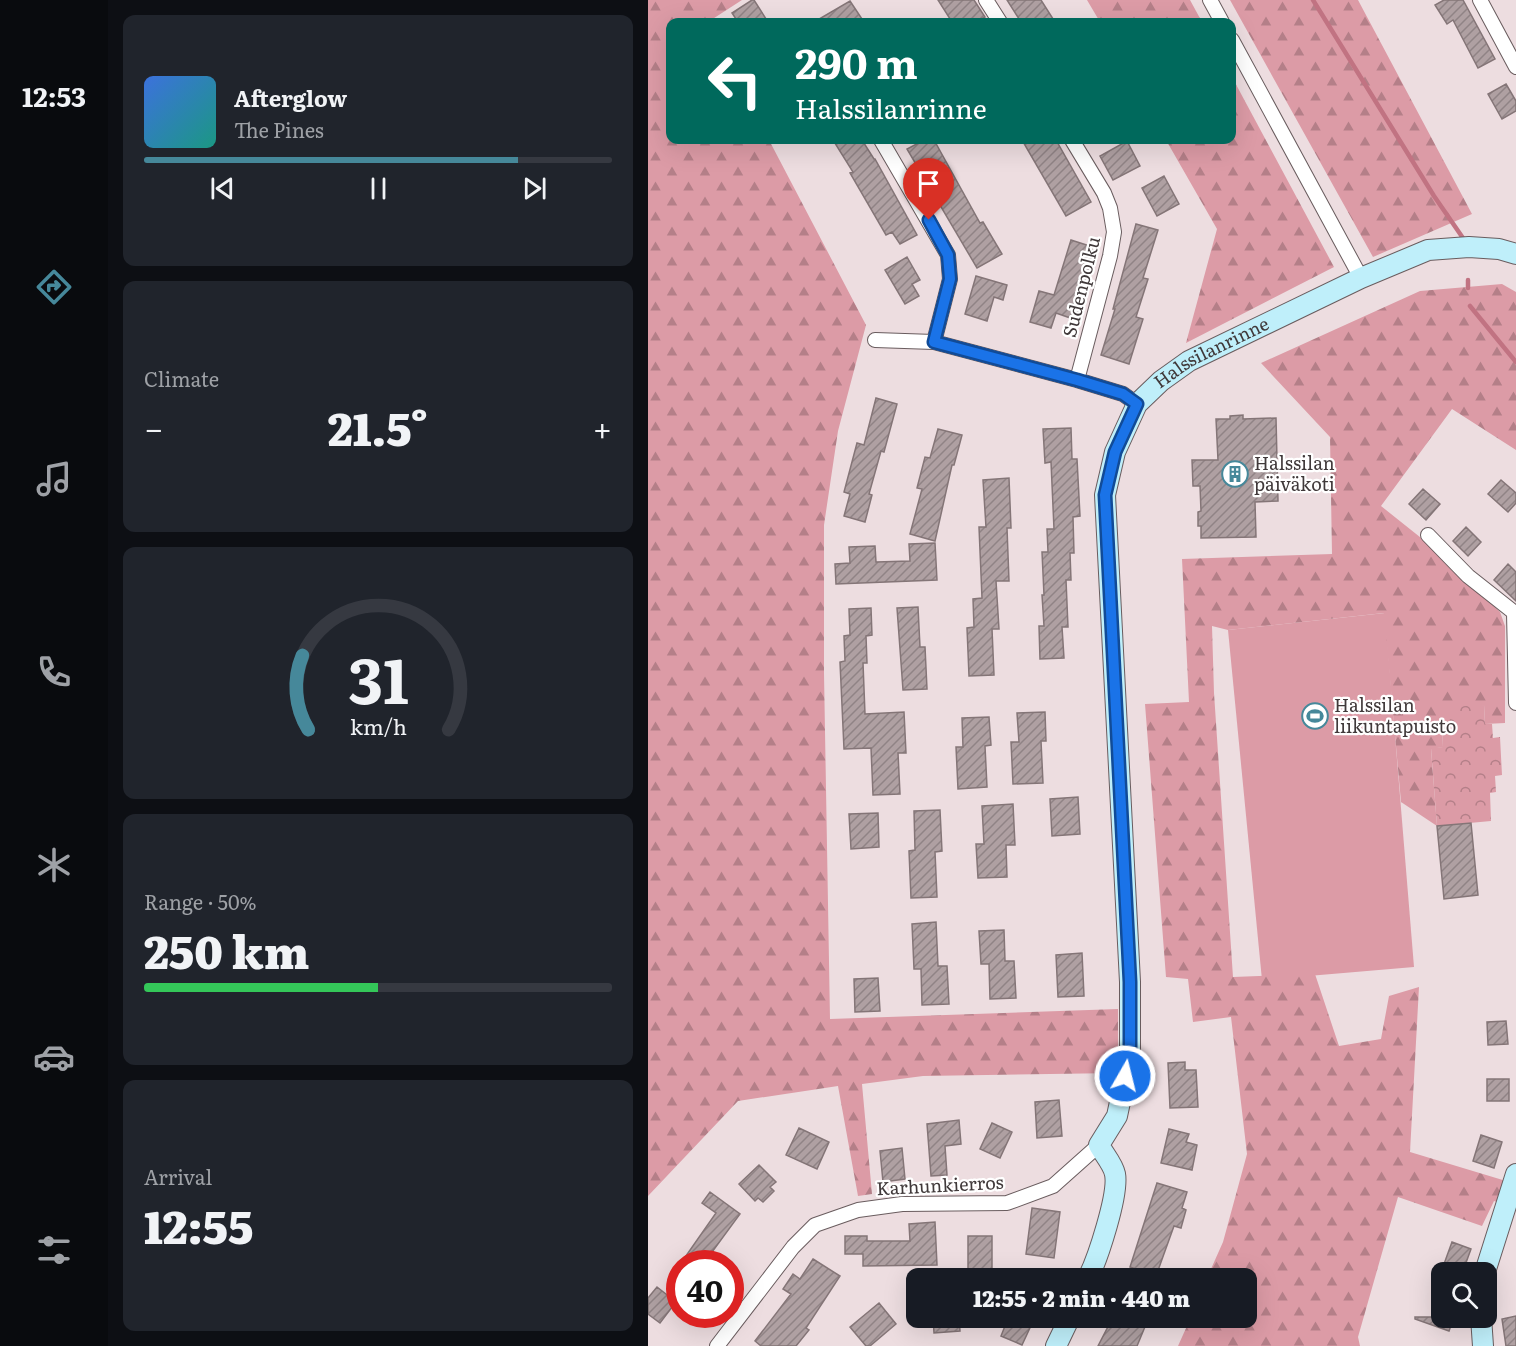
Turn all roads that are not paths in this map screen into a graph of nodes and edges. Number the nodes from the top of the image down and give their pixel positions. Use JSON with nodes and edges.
{"nodes":[{"id":1,"x":986,"y":0,"type":"edge"},
{"id":2,"x":1210,"y":0,"type":"edge"},
{"id":3,"x":1480,"y":0,"type":"edge"},
{"id":4,"x":997,"y":18,"type":"edge"},
{"id":5,"x":1220,"y":18,"type":"edge"},
{"id":6,"x":1236,"y":47,"type":"edge"},
{"id":7,"x":1516,"y":67,"type":"edge"},
{"id":8,"x":883,"y":144,"type":"edge"},
{"id":9,"x":1074,"y":144,"type":"edge"},
{"id":10,"x":1516,"y":254,"type":"edge"},
{"id":11,"x":1361,"y":278,"type":"junction"},
{"id":12,"x":875,"y":340,"type":"dead end"},
{"id":13,"x":934,"y":342,"type":"junction"},
{"id":14,"x":1077,"y":380,"type":"junction"},
{"id":15,"x":1137,"y":404,"type":"junction"},
{"id":16,"x":1428,"y":535,"type":"dead end"},
{"id":17,"x":1515,"y":614,"type":"edge"},
{"id":18,"x":1516,"y":702,"type":"edge"},
{"id":19,"x":1099,"y":1145,"type":"junction"},
{"id":20,"x":1516,"y":1174,"type":"edge"},
{"id":21,"x":1488,"y":1262,"type":"edge"},
{"id":22,"x":1093,"y":1268,"type":"edge"},
{"id":23,"x":1065,"y":1328,"type":"edge"},
{"id":24,"x":1482,"y":1328,"type":"edge"},
{"id":25,"x":717,"y":1346,"type":"edge"},
{"id":26,"x":1056,"y":1346,"type":"edge"},
{"id":27,"x":1483,"y":1346,"type":"edge"}],
"edges":[{"from":1,"to":4,"type":"street"},
{"from":2,"to":5,"type":"street"},
{"from":3,"to":7,"type":"street"},
{"from":6,"to":11,"type":"street"},
{"from":8,"to":13,"type":"street"},
{"from":9,"to":14,"type":"street","name":"Sudenpolku"},
{"from":10,"to":11,"type":"street","name":"Halssilanrinne"},
{"from":11,"to":15,"type":"street","name":"Halssilanrinne"},
{"from":12,"to":13,"type":"street"},
{"from":13,"to":14,"type":"street"},
{"from":14,"to":15,"type":"street"},
{"from":15,"to":19,"type":"street"},
{"from":16,"to":17,"type":"street"},
{"from":17,"to":18,"type":"street"},
{"from":19,"to":22,"type":"street"},
{"from":19,"to":25,"type":"street","name":"Karhunkierros"},
{"from":20,"to":21,"type":"street"},
{"from":23,"to":26,"type":"street"},
{"from":24,"to":27,"type":"street"}]}
